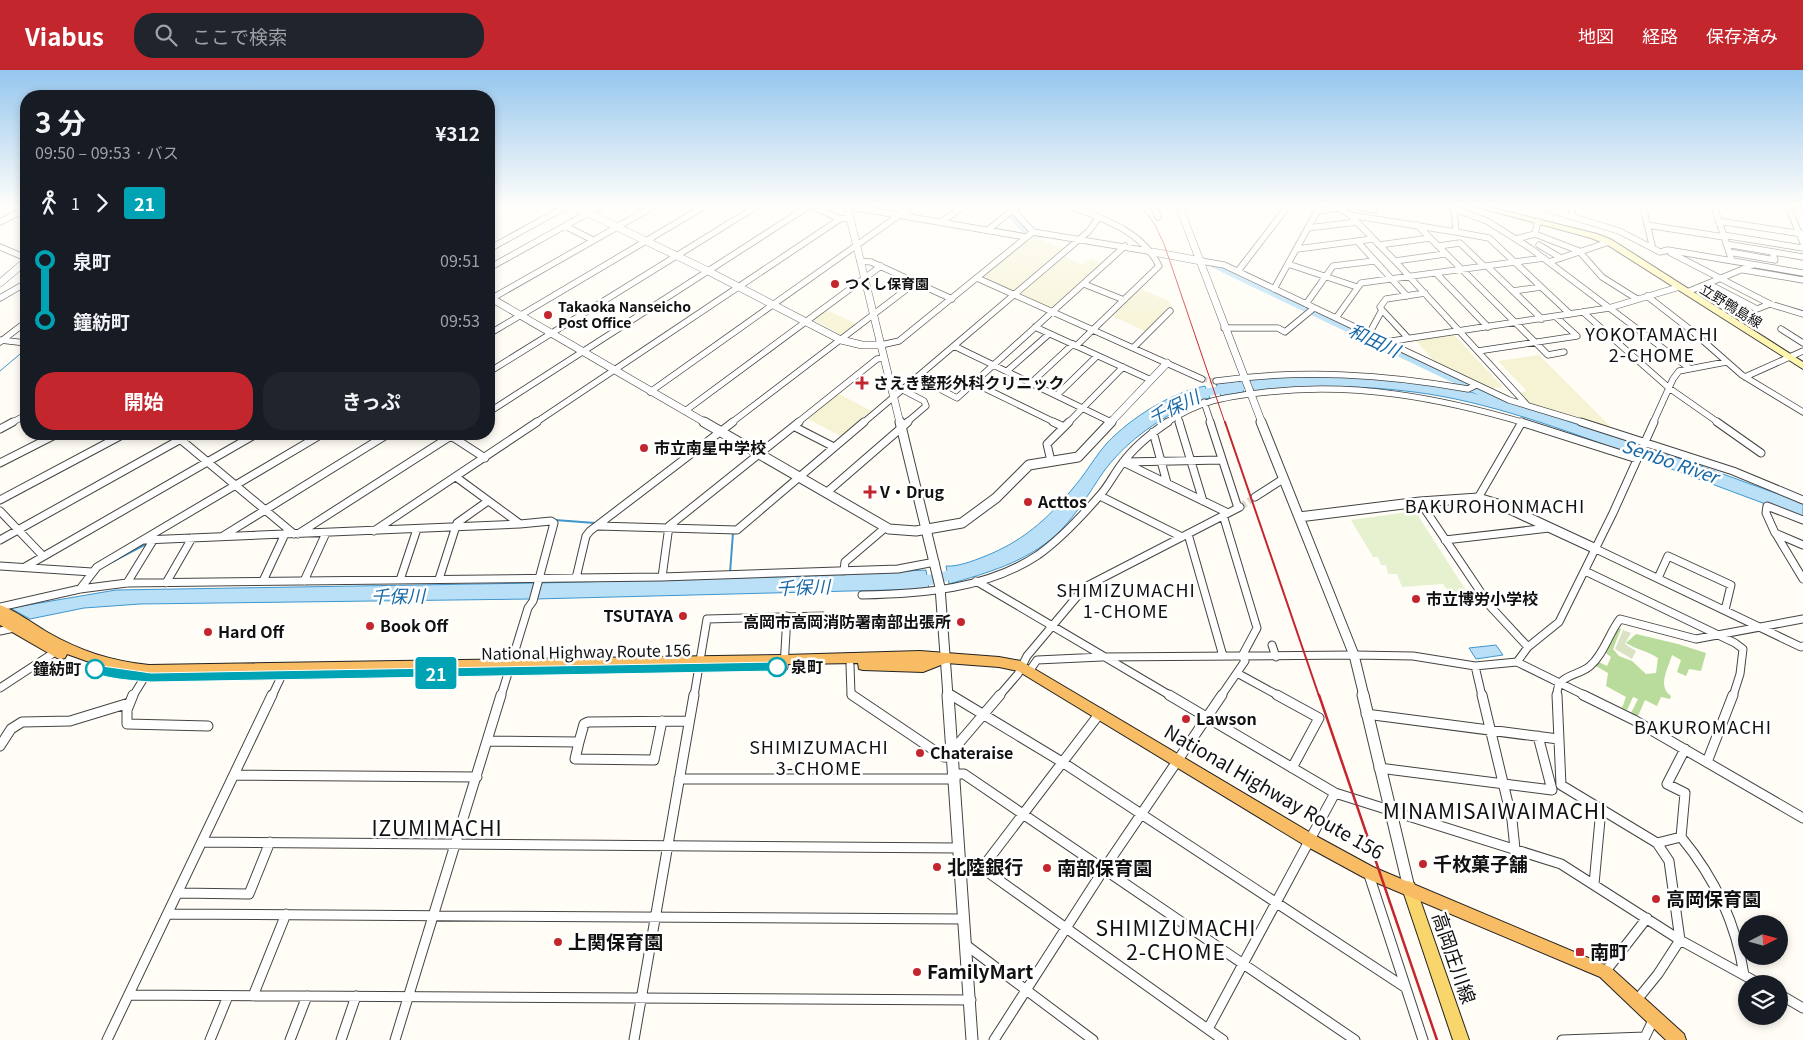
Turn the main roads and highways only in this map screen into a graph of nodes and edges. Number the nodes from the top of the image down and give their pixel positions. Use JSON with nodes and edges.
{"nodes":[{"id":1,"x":1623,"y":251,"type":"edge"},
{"id":2,"x":1803,"y":366,"type":"edge"},
{"id":3,"x":0,"y":608,"type":"edge"},
{"id":4,"x":0,"y":619,"type":"edge"},
{"id":5,"x":12,"y":627,"type":"edge"},
{"id":6,"x":945,"y":660,"type":"junction"},
{"id":7,"x":784,"y":664,"type":"junction"},
{"id":8,"x":510,"y":668,"type":"junction"},
{"id":9,"x":147,"y":673,"type":"junction"},
{"id":10,"x":1408,"y":888,"type":"junction"},
{"id":11,"x":1461,"y":1040,"type":"edge"},
{"id":12,"x":1678,"y":1040,"type":"edge"}],
"edges":[{"from":1,"to":2,"type":"main road","name":"立野鴨島線"},
{"from":3,"to":5,"type":"highway","name":"National Highway Route 156"},
{"from":4,"to":5,"type":"highway","name":"National Highway Route 156"},
{"from":5,"to":9,"type":"highway","name":"National Highway Route 156"},
{"from":6,"to":7,"type":"highway","name":"National Highway Route 156"},
{"from":6,"to":7,"type":"highway","name":"National Highway Route 156"},
{"from":6,"to":10,"type":"highway","name":"National Highway Route 156"},
{"from":7,"to":8,"type":"highway","name":"National Highway Route 156"},
{"from":8,"to":9,"type":"highway","name":"National Highway Route 156"},
{"from":8,"to":9,"type":"highway","name":"National Highway Route 156"},
{"from":10,"to":11,"type":"main road","name":"高岡庄川線"},
{"from":10,"to":12,"type":"highway","name":"National Highway Route 156"}]}
